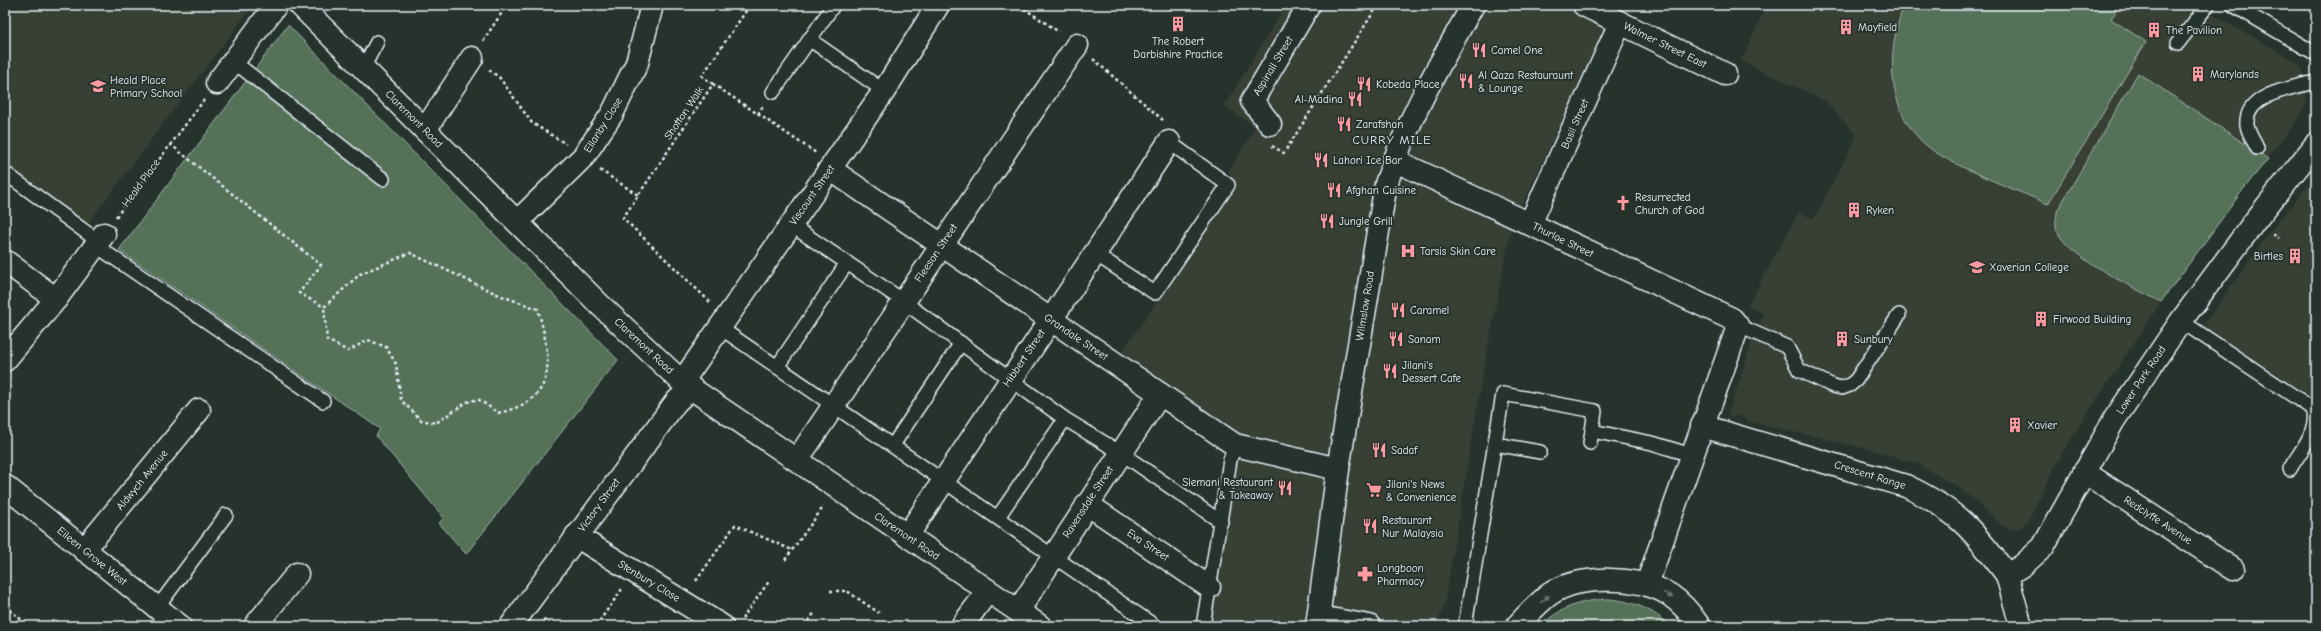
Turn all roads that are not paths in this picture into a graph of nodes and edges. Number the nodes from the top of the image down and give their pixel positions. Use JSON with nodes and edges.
{"nodes":[{"id":1,"x":276,"y":5,"type":"edge"},
{"id":2,"x":300,"y":5,"type":"edge"},
{"id":3,"x":652,"y":5,"type":"edge"},
{"id":4,"x":938,"y":5,"type":"edge"},
{"id":5,"x":1309,"y":5,"type":"edge"},
{"id":6,"x":1473,"y":5,"type":"edge"},
{"id":7,"x":1584,"y":5,"type":"edge"},
{"id":8,"x":2208,"y":5,"type":"edge"},
{"id":9,"x":2233,"y":5,"type":"edge"},
{"id":10,"x":833,"y":6,"type":"dead end"},
{"id":11,"x":1620,"y":23,"type":"junction"},
{"id":12,"x":808,"y":39,"type":"junction"},
{"id":13,"x":377,"y":42,"type":"dead end"},
{"id":14,"x":2178,"y":43,"type":"dead end"},
{"id":15,"x":1077,"y":45,"type":"road end"},
{"id":16,"x":476,"y":52,"type":"road end"},
{"id":17,"x":2316,"y":54,"type":"edge"},
{"id":18,"x":233,"y":61,"type":"junction"},
{"id":19,"x":363,"y":68,"type":"junction"},
{"id":20,"x":1725,"y":74,"type":"dead end"},
{"id":21,"x":2316,"y":82,"type":"edge"},
{"id":22,"x":217,"y":83,"type":"road end"},
{"id":23,"x":773,"y":92,"type":"dead end"},
{"id":24,"x":884,"y":92,"type":"junction"},
{"id":25,"x":1270,"y":124,"type":"dead end"},
{"id":26,"x":425,"y":130,"type":"junction"},
{"id":27,"x":1169,"y":142,"type":"joint"},
{"id":28,"x":2316,"y":144,"type":"edge"},
{"id":29,"x":2257,"y":148,"type":"dead end"},
{"id":30,"x":1394,"y":160,"type":"junction"},
{"id":31,"x":826,"y":164,"type":"junction"},
{"id":32,"x":5,"y":173,"type":"edge"},
{"id":33,"x":382,"y":179,"type":"dead end"},
{"id":34,"x":517,"y":222,"type":"junction"},
{"id":35,"x":1530,"y":224,"type":"junction"},
{"id":36,"x":791,"y":225,"type":"junction"},
{"id":37,"x":99,"y":240,"type":"junction"},
{"id":38,"x":942,"y":245,"type":"junction"},
{"id":39,"x":1094,"y":253,"type":"junction"},
{"id":40,"x":5,"y":261,"type":"edge"},
{"id":41,"x":847,"y":263,"type":"junction"},
{"id":42,"x":56,"y":299,"type":"junction"},
{"id":43,"x":902,"y":302,"type":"junction"},
{"id":44,"x":1899,"y":315,"type":"dead end"},
{"id":45,"x":1050,"y":319,"type":"junction"},
{"id":46,"x":2181,"y":321,"type":"junction"},
{"id":47,"x":1734,"y":322,"type":"junction"},
{"id":48,"x":719,"y":327,"type":"junction"},
{"id":49,"x":961,"y":343,"type":"junction"},
{"id":50,"x":5,"y":360,"type":"edge"},
{"id":51,"x":777,"y":367,"type":"junction"},
{"id":52,"x":1011,"y":379,"type":"junction"},
{"id":53,"x":686,"y":385,"type":"junction"},
{"id":54,"x":1160,"y":394,"type":"junction"},
{"id":55,"x":323,"y":401,"type":"dead end"},
{"id":56,"x":833,"y":406,"type":"junction"},
{"id":57,"x":199,"y":410,"type":"dead end"},
{"id":58,"x":1065,"y":419,"type":"junction"},
{"id":59,"x":1702,"y":426,"type":"junction"},
{"id":60,"x":893,"y":444,"type":"junction"},
{"id":61,"x":1495,"y":444,"type":"junction"},
{"id":62,"x":1235,"y":445,"type":"junction"},
{"id":63,"x":1540,"y":452,"type":"dead end"},
{"id":64,"x":1121,"y":453,"type":"junction"},
{"id":65,"x":1691,"y":455,"type":"junction"},
{"id":66,"x":796,"y":460,"type":"junction"},
{"id":67,"x":1338,"y":469,"type":"junction"},
{"id":68,"x":2290,"y":469,"type":"dead end"},
{"id":69,"x":2084,"y":472,"type":"junction"},
{"id":70,"x":943,"y":479,"type":"junction"},
{"id":71,"x":5,"y":486,"type":"edge"},
{"id":72,"x":1087,"y":504,"type":"junction"},
{"id":73,"x":226,"y":514,"type":"dead end"},
{"id":74,"x":998,"y":517,"type":"junction"},
{"id":75,"x":1220,"y":522,"type":"junction"},
{"id":76,"x":576,"y":536,"type":"junction"},
{"id":77,"x":907,"y":536,"type":"junction"},
{"id":78,"x":84,"y":550,"type":"junction"},
{"id":79,"x":1053,"y":556,"type":"junction"},
{"id":80,"x":2233,"y":569,"type":"dead end"},
{"id":81,"x":297,"y":574,"type":"dead end"},
{"id":82,"x":2007,"y":575,"type":"junction"},
{"id":83,"x":1647,"y":584,"type":"junction"},
{"id":84,"x":1209,"y":587,"type":"junction"},
{"id":85,"x":988,"y":591,"type":"junction"},
{"id":86,"x":157,"y":608,"type":"junction"},
{"id":87,"x":1018,"y":611,"type":"junction"},
{"id":88,"x":1318,"y":621,"type":"edge"},
{"id":89,"x":732,"y":623,"type":"edge"},
{"id":90,"x":180,"y":626,"type":"edge"},
{"id":91,"x":255,"y":626,"type":"edge"},
{"id":92,"x":511,"y":626,"type":"edge"},
{"id":93,"x":962,"y":626,"type":"edge"},
{"id":94,"x":1040,"y":626,"type":"edge"},
{"id":95,"x":1155,"y":626,"type":"edge"},
{"id":96,"x":1203,"y":626,"type":"edge"},
{"id":97,"x":1369,"y":626,"type":"edge"},
{"id":98,"x":1465,"y":626,"type":"edge"},
{"id":99,"x":1517,"y":626,"type":"edge"},
{"id":100,"x":1699,"y":626,"type":"edge"},
{"id":101,"x":2021,"y":626,"type":"edge"}],
"edges":[{"from":1,"to":18,"type":"street"},
{"from":2,"to":19,"type":"street","name":"Claremont Road"},
{"from":3,"to":34,"type":"street","name":"Ellanby Close"},
{"from":4,"to":24,"type":"street","name":"Viscount Street"},
{"from":5,"to":25,"type":"street","name":"Aspinall Street"},
{"from":6,"to":30,"type":"street","name":"Wilmslow Road"},
{"from":7,"to":11,"type":"street","name":"Walmer Street East"},
{"from":8,"to":14,"type":"lane"},
{"from":9,"to":17,"type":"lane"},
{"from":10,"to":12,"type":"lane"},
{"from":11,"to":20,"type":"street","name":"Walmer Street East"},
{"from":11,"to":35,"type":"street","name":"Basil Street"},
{"from":12,"to":23,"type":"lane"},
{"from":12,"to":24,"type":"lane"},
{"from":13,"to":19,"type":"lane"},
{"from":15,"to":38,"type":"street","name":"Fleeson Street"},
{"from":16,"to":26,"type":"street"},
{"from":18,"to":22,"type":"street"},
{"from":18,"to":33,"type":"lane"},
{"from":19,"to":26,"type":"street","name":"Claremont Road"},
{"from":21,"to":29,"type":"lane"},
{"from":24,"to":31,"type":"street","name":"Viscount Street"},
{"from":26,"to":34,"type":"street","name":"Claremont Road"},
{"from":27,"to":39,"type":"street","name":"Hibbert Street"},
{"from":27,"to":39,"type":"lane"},
{"from":28,"to":46,"type":"street","name":"Lower Park Road"},
{"from":30,"to":35,"type":"street","name":"Thurloe Street"},
{"from":30,"to":67,"type":"street","name":"Wilmslow Road"},
{"from":31,"to":36,"type":"street","name":"Viscount Street"},
{"from":31,"to":38,"type":"street","name":"Grandale Street"},
{"from":32,"to":37,"type":"lane"},
{"from":34,"to":53,"type":"street","name":"Claremont Road"},
{"from":35,"to":47,"type":"street","name":"Thurloe Street"},
{"from":36,"to":41,"type":"lane"},
{"from":36,"to":48,"type":"street","name":"Viscount Street"},
{"from":37,"to":42,"type":"street"},
{"from":37,"to":55,"type":"lane"},
{"from":38,"to":43,"type":"street","name":"Fleeson Street"},
{"from":38,"to":45,"type":"street","name":"Grandale Street"},
{"from":39,"to":45,"type":"street","name":"Hibbert Street"},
{"from":40,"to":42,"type":"street"},
{"from":41,"to":43,"type":"lane"},
{"from":41,"to":51,"type":"lane"},
{"from":42,"to":50,"type":"street"},
{"from":43,"to":49,"type":"lane"},
{"from":43,"to":56,"type":"street","name":"Fleeson Street"},
{"from":44,"to":47,"type":"lane"},
{"from":45,"to":52,"type":"street","name":"Hibbert Street"},
{"from":45,"to":54,"type":"street","name":"Grandale Street"},
{"from":46,"to":68,"type":"lane"},
{"from":46,"to":69,"type":"street","name":"Lower Park Road"},
{"from":47,"to":59,"type":"street"},
{"from":48,"to":51,"type":"lane"},
{"from":48,"to":53,"type":"street","name":"Viscount Street"},
{"from":49,"to":52,"type":"lane"},
{"from":49,"to":60,"type":"lane"},
{"from":51,"to":56,"type":"lane"},
{"from":52,"to":58,"type":"lane"},
{"from":52,"to":70,"type":"street","name":"Hibbert Street"},
{"from":53,"to":66,"type":"street","name":"Claremont Road"},
{"from":53,"to":76,"type":"street","name":"Victory Street"},
{"from":54,"to":62,"type":"street","name":"Grandale Street"},
{"from":54,"to":64,"type":"street","name":"Ravensdale Street"},
{"from":56,"to":60,"type":"lane"},
{"from":56,"to":66,"type":"street","name":"Fleeson Street"},
{"from":57,"to":78,"type":"street","name":"Aldwych Avenue"},
{"from":58,"to":64,"type":"lane"},
{"from":58,"to":74,"type":"lane"},
{"from":59,"to":65,"type":"street"},
{"from":59,"to":82,"type":"street","name":"Crescent Range"},
{"from":60,"to":70,"type":"lane"},
{"from":61,"to":63,"type":"lane"},
{"from":61,"to":65,"type":"lane"},
{"from":61,"to":98,"type":"lane"},
{"from":62,"to":67,"type":"street","name":"Grandale Street"},
{"from":62,"to":75,"type":"lane"},
{"from":64,"to":72,"type":"street","name":"Ravensdale Street"},
{"from":64,"to":75,"type":"lane"},
{"from":65,"to":83,"type":"street"},
{"from":66,"to":77,"type":"street","name":"Claremont Road"},
{"from":67,"to":88,"type":"street","name":"Wilmslow Road"},
{"from":69,"to":80,"type":"street","name":"Redclyffe Avenue"},
{"from":69,"to":82,"type":"street","name":"Lower Park Road"},
{"from":70,"to":74,"type":"lane"},
{"from":70,"to":77,"type":"street","name":"Hibbert Street"},
{"from":71,"to":78,"type":"street","name":"Eileen Grove West"},
{"from":72,"to":79,"type":"street","name":"Ravensdale Street"},
{"from":72,"to":84,"type":"street","name":"Eva Street"},
{"from":73,"to":86,"type":"lane"},
{"from":74,"to":79,"type":"lane"},
{"from":75,"to":84,"type":"lane"},
{"from":76,"to":89,"type":"street","name":"Stenbury Close"},
{"from":76,"to":92,"type":"street","name":"Victory Street"},
{"from":77,"to":85,"type":"street","name":"Claremont Road"},
{"from":78,"to":86,"type":"street","name":"Eileen Grove West"},
{"from":79,"to":87,"type":"street","name":"Ravensdale Street"},
{"from":79,"to":95,"type":"lane"},
{"from":81,"to":91,"type":"street"},
{"from":82,"to":101,"type":"street"},
{"from":99,"to":83,"type":"street","one_way":true},
{"from":83,"to":100,"type":"street","one_way":true},
{"from":84,"to":96,"type":"lane"},
{"from":85,"to":87,"type":"street","name":"Claremont Road"},
{"from":85,"to":93,"type":"street"},
{"from":86,"to":90,"type":"street","name":"Eileen Grove West"},
{"from":87,"to":94,"type":"street","name":"Claremont Road"},
{"from":88,"to":97,"type":"street"}]}
